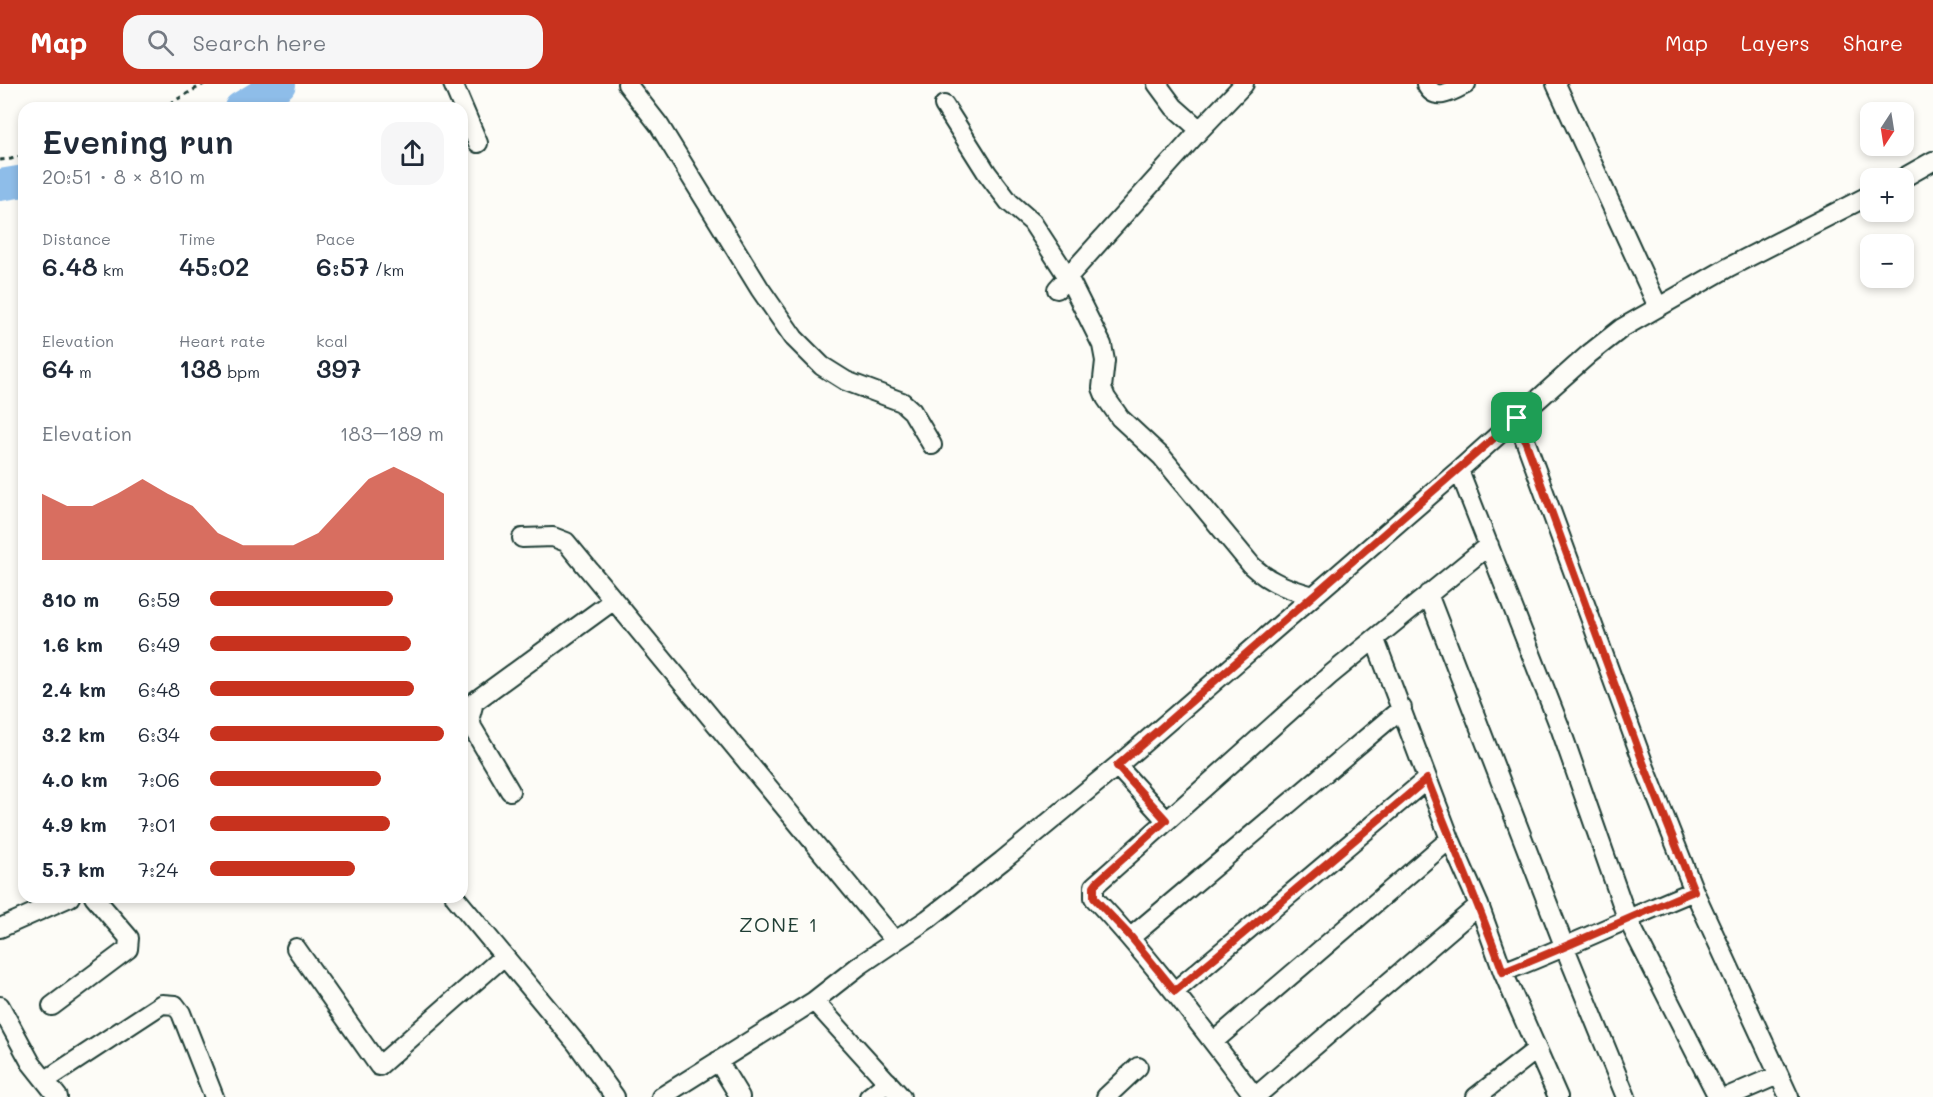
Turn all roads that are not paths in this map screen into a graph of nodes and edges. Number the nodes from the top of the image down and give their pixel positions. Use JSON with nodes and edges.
{"nodes":[{"id":1,"x":453,"y":84,"type":"edge"},
{"id":2,"x":627,"y":84,"type":"edge"},
{"id":3,"x":1157,"y":84,"type":"edge"},
{"id":4,"x":1244,"y":84,"type":"edge"},
{"id":5,"x":1426,"y":84,"type":"edge"},
{"id":6,"x":1466,"y":84,"type":"edge"},
{"id":7,"x":1556,"y":84,"type":"edge"},
{"id":8,"x":461,"y":102,"type":"edge"},
{"id":9,"x":944,"y":105,"type":"dead end"},
{"id":10,"x":468,"y":119,"type":"edge"},
{"id":11,"x":1200,"y":130,"type":"junction"},
{"id":12,"x":478,"y":143,"type":"dead end"},
{"id":13,"x":1933,"y":161,"type":"edge"},
{"id":14,"x":1914,"y":172,"type":"edge"},
{"id":15,"x":1860,"y":200,"type":"edge"},
{"id":16,"x":1063,"y":283,"type":"junction"},
{"id":17,"x":1658,"y":307,"type":"junction"},
{"id":18,"x":1517,"y":418,"type":"junction"},
{"id":19,"x":932,"y":445,"type":"dead end"},
{"id":20,"x":1459,"y":470,"type":"junction"},
{"id":21,"x":522,"y":538,"type":"dead end"},
{"id":22,"x":1489,"y":544,"type":"junction"},
{"id":23,"x":1428,"y":594,"type":"junction"},
{"id":24,"x":1312,"y":596,"type":"junction"},
{"id":25,"x":614,"y":600,"type":"junction"},
{"id":26,"x":1375,"y":639,"type":"junction"},
{"id":27,"x":1402,"y":708,"type":"junction"},
{"id":28,"x":1117,"y":766,"type":"junction"},
{"id":29,"x":1427,"y":779,"type":"junction"},
{"id":30,"x":510,"y":791,"type":"dead end"},
{"id":31,"x":1166,"y":820,"type":"junction"},
{"id":32,"x":1450,"y":839,"type":"junction"},
{"id":33,"x":1694,"y":891,"type":"junction"},
{"id":34,"x":56,"y":903,"type":"edge"},
{"id":35,"x":99,"y":903,"type":"edge"},
{"id":36,"x":460,"y":903,"type":"edge"},
{"id":37,"x":1479,"y":905,"type":"junction"},
{"id":38,"x":1627,"y":918,"type":"junction"},
{"id":39,"x":0,"y":928,"type":"edge"},
{"id":40,"x":1131,"y":937,"type":"junction"},
{"id":41,"x":894,"y":941,"type":"junction"},
{"id":42,"x":296,"y":948,"type":"dead end"},
{"id":43,"x":1565,"y":948,"type":"junction"},
{"id":44,"x":504,"y":957,"type":"junction"},
{"id":45,"x":1503,"y":972,"type":"junction"},
{"id":46,"x":1175,"y":991,"type":"junction"},
{"id":47,"x":814,"y":1001,"type":"junction"},
{"id":48,"x":0,"y":1006,"type":"edge"},
{"id":49,"x":52,"y":1006,"type":"dead end"},
{"id":50,"x":1213,"y":1042,"type":"junction"},
{"id":51,"x":1536,"y":1050,"type":"junction"},
{"id":52,"x":718,"y":1061,"type":"junction"},
{"id":53,"x":1138,"y":1067,"type":"dead end"},
{"id":54,"x":1778,"y":1075,"type":"junction"},
{"id":55,"x":46,"y":1080,"type":"junction"},
{"id":56,"x":888,"y":1082,"type":"junction"},
{"id":57,"x":681,"y":1090,"type":"edge"},
{"id":58,"x":58,"y":1097,"type":"edge"},
{"id":59,"x":214,"y":1097,"type":"edge"},
{"id":60,"x":615,"y":1097,"type":"edge"},
{"id":61,"x":661,"y":1097,"type":"edge"},
{"id":62,"x":740,"y":1097,"type":"edge"},
{"id":63,"x":869,"y":1097,"type":"edge"},
{"id":64,"x":901,"y":1097,"type":"edge"},
{"id":65,"x":1106,"y":1097,"type":"edge"},
{"id":66,"x":1255,"y":1097,"type":"edge"},
{"id":67,"x":1476,"y":1097,"type":"edge"},
{"id":68,"x":1558,"y":1097,"type":"edge"},
{"id":69,"x":1626,"y":1097,"type":"edge"},
{"id":70,"x":1718,"y":1097,"type":"edge"},
{"id":71,"x":1727,"y":1097,"type":"edge"},
{"id":72,"x":1789,"y":1097,"type":"edge"}],
"edges":[{"from":1,"to":8,"type":"street"},
{"from":2,"to":19,"type":"street"},
{"from":3,"to":11,"type":"street"},
{"from":4,"to":11,"type":"street"},
{"from":5,"to":6,"type":"street"},
{"from":7,"to":17,"type":"street"},
{"from":9,"to":16,"type":"street"},
{"from":10,"to":12,"type":"street"},
{"from":11,"to":16,"type":"street"},
{"from":13,"to":14,"type":"street"},
{"from":15,"to":17,"type":"street"},
{"from":16,"to":24,"type":"street"},
{"from":17,"to":18,"type":"street"},
{"from":18,"to":20,"type":"street"},
{"from":18,"to":33,"type":"street"},
{"from":20,"to":22,"type":"street"},
{"from":20,"to":24,"type":"street"},
{"from":21,"to":25,"type":"street"},
{"from":22,"to":23,"type":"street"},
{"from":22,"to":38,"type":"street"},
{"from":23,"to":26,"type":"street"},
{"from":23,"to":43,"type":"street"},
{"from":24,"to":28,"type":"street"},
{"from":25,"to":30,"type":"street"},
{"from":25,"to":41,"type":"street"},
{"from":26,"to":27,"type":"street"},
{"from":26,"to":31,"type":"street"},
{"from":27,"to":29,"type":"street"},
{"from":27,"to":40,"type":"street"},
{"from":28,"to":31,"type":"street"},
{"from":28,"to":41,"type":"street"},
{"from":29,"to":32,"type":"street"},
{"from":29,"to":46,"type":"street"},
{"from":31,"to":40,"type":"street"},
{"from":32,"to":37,"type":"street"},
{"from":32,"to":50,"type":"street"},
{"from":33,"to":38,"type":"street"},
{"from":33,"to":54,"type":"street"},
{"from":34,"to":39,"type":"street"},
{"from":35,"to":49,"type":"street"},
{"from":36,"to":44,"type":"street"},
{"from":37,"to":45,"type":"street"},
{"from":37,"to":66,"type":"street"},
{"from":38,"to":43,"type":"street"},
{"from":38,"to":70,"type":"street"},
{"from":40,"to":46,"type":"street"},
{"from":41,"to":47,"type":"street"},
{"from":42,"to":44,"type":"street"},
{"from":43,"to":45,"type":"street"},
{"from":43,"to":69,"type":"street"},
{"from":44,"to":60,"type":"street"},
{"from":45,"to":51,"type":"street"},
{"from":46,"to":50,"type":"street"},
{"from":47,"to":52,"type":"street"},
{"from":47,"to":56,"type":"street"},
{"from":48,"to":55,"type":"street"},
{"from":50,"to":66,"type":"street"},
{"from":51,"to":67,"type":"street"},
{"from":51,"to":68,"type":"street"},
{"from":52,"to":57,"type":"street"},
{"from":52,"to":62,"type":"street"},
{"from":53,"to":65,"type":"street"},
{"from":54,"to":71,"type":"street"},
{"from":54,"to":72,"type":"street"},
{"from":55,"to":58,"type":"street"},
{"from":55,"to":59,"type":"street"},
{"from":56,"to":63,"type":"street"},
{"from":56,"to":64,"type":"street"},
{"from":57,"to":61,"type":"street"}]}
